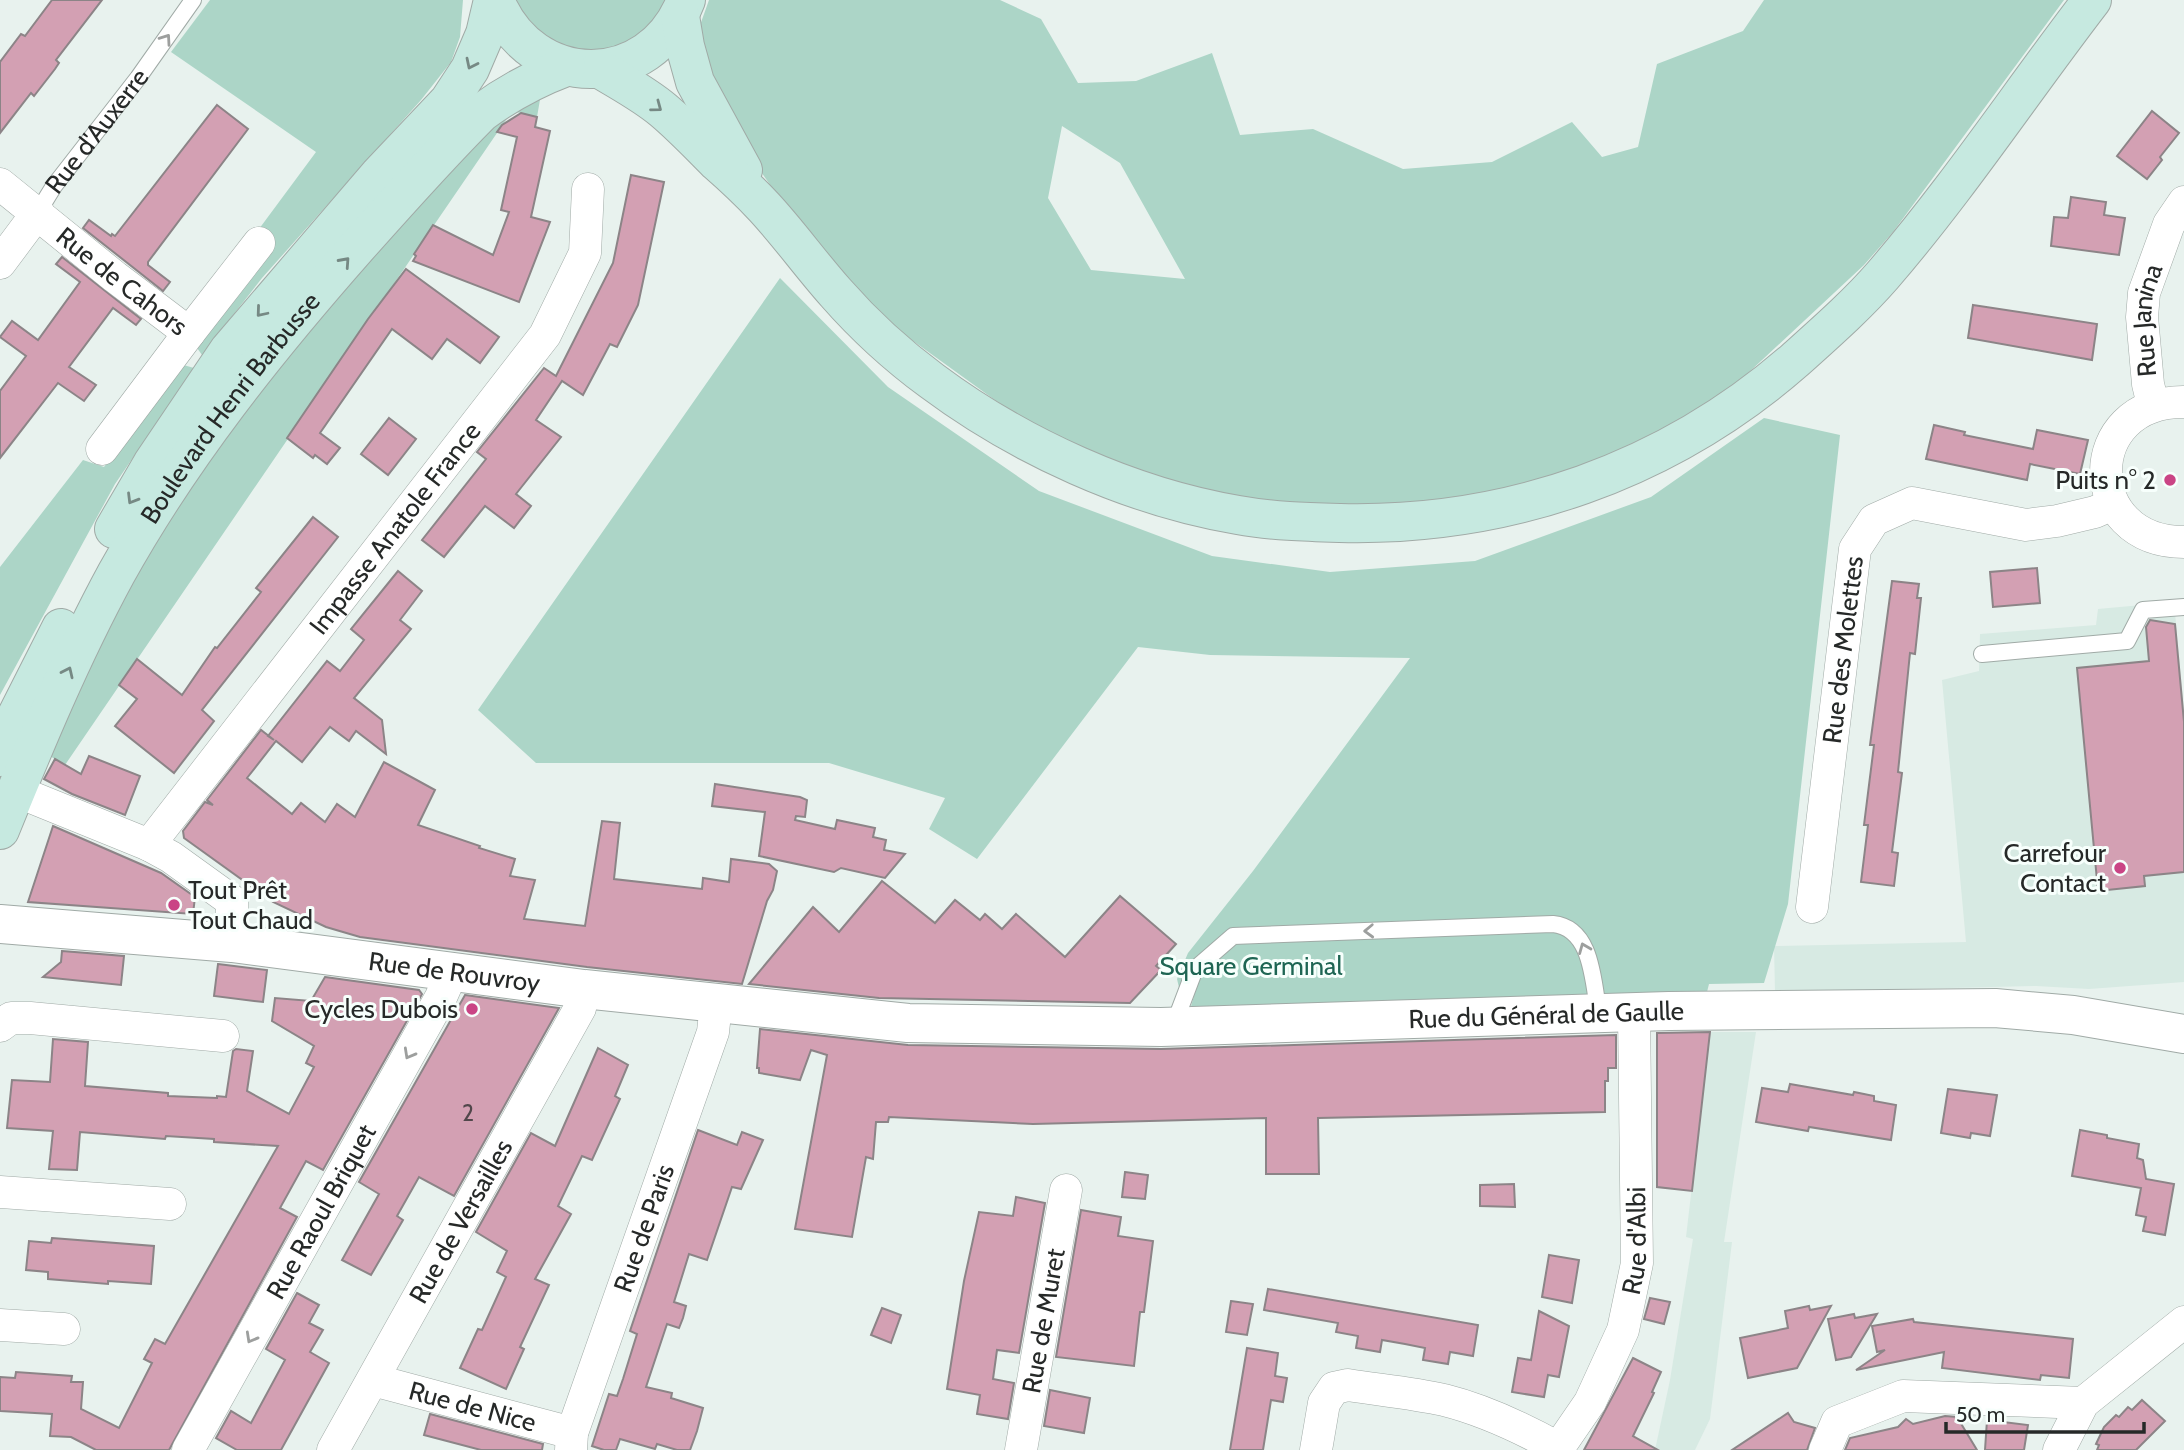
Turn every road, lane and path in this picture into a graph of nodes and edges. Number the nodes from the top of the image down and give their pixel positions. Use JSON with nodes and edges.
{"nodes":[{"id":1,"x":193,"y":0,"type":"edge"},
{"id":2,"x":494,"y":0,"type":"edge"},
{"id":3,"x":2092,"y":0,"type":"edge"},
{"id":4,"x":683,"y":8,"type":"edge"},
{"id":5,"x":583,"y":68,"type":"junction"},
{"id":6,"x":0,"y":184,"type":"edge"},
{"id":7,"x":588,"y":189,"type":"dead end"},
{"id":8,"x":2184,"y":202,"type":"edge"},
{"id":9,"x":763,"y":205,"type":"junction"},
{"id":10,"x":38,"y":212,"type":"junction"},
{"id":11,"x":259,"y":243,"type":"dead end"},
{"id":12,"x":0,"y":263,"type":"edge"},
{"id":13,"x":189,"y":333,"type":"junction"},
{"id":14,"x":2184,"y":402,"type":"edge"},
{"id":15,"x":2153,"y":405,"type":"junction"},
{"id":16,"x":102,"y":449,"type":"dead end"},
{"id":17,"x":2113,"y":504,"type":"junction"},
{"id":18,"x":2184,"y":542,"type":"edge"},
{"id":19,"x":2184,"y":607,"type":"edge"},
{"id":20,"x":1982,"y":654,"type":"dead end"},
{"id":21,"x":0,"y":757,"type":"edge"},
{"id":22,"x":26,"y":796,"type":"junction"},
{"id":23,"x":0,"y":830,"type":"edge"},
{"id":24,"x":149,"y":845,"type":"junction"},
{"id":25,"x":1812,"y":906,"type":"dead end"},
{"id":26,"x":0,"y":924,"type":"edge"},
{"id":27,"x":232,"y":943,"type":"junction"},
{"id":28,"x":452,"y":972,"type":"junction"},
{"id":29,"x":584,"y":989,"type":"junction"},
{"id":30,"x":716,"y":1004,"type":"junction"},
{"id":31,"x":1616,"y":1014,"type":"junction"},
{"id":32,"x":908,"y":1023,"type":"joint"},
{"id":33,"x":0,"y":1027,"type":"edge"},
{"id":34,"x":1173,"y":1027,"type":"junction"},
{"id":35,"x":2184,"y":1034,"type":"edge"},
{"id":36,"x":223,"y":1036,"type":"dead end"},
{"id":37,"x":1066,"y":1190,"type":"dead end"},
{"id":38,"x":0,"y":1192,"type":"edge"},
{"id":39,"x":170,"y":1203,"type":"dead end"},
{"id":40,"x":2184,"y":1322,"type":"edge"},
{"id":41,"x":0,"y":1325,"type":"edge"},
{"id":42,"x":64,"y":1329,"type":"dead end"},
{"id":43,"x":373,"y":1380,"type":"junction"},
{"id":44,"x":2083,"y":1403,"type":"junction"},
{"id":45,"x":572,"y":1442,"type":"edge"},
{"id":46,"x":1558,"y":1449,"type":"edge"},
{"id":47,"x":188,"y":1450,"type":"edge"},
{"id":48,"x":332,"y":1450,"type":"edge"},
{"id":49,"x":1021,"y":1450,"type":"edge"},
{"id":50,"x":1316,"y":1450,"type":"edge"},
{"id":51,"x":1825,"y":1450,"type":"edge"},
{"id":52,"x":2059,"y":1450,"type":"edge"}],
"edges":[{"from":10,"to":1,"type":"lane","name":"Rue d'Auxerre","one_way":true},
{"from":2,"to":5,"type":"main road"},
{"from":2,"to":21,"type":"main road","name":"Boulevard Henri Barbusse","one_way":true},
{"from":3,"to":9,"type":"main road"},
{"from":4,"to":5,"type":"main road","name":"Boulevard Henri Barbusse"},
{"from":4,"to":9,"type":"main road"},
{"from":5,"to":9,"type":"main road","one_way":true},
{"from":22,"to":5,"type":"main road","name":"Boulevard Henri Barbusse","one_way":true},
{"from":6,"to":10,"type":"street","name":"Rue de Cahors"},
{"from":7,"to":24,"type":"street","name":"Impasse Anatole France"},
{"from":8,"to":15,"type":"street","name":"Rue Janina"},
{"from":10,"to":12,"type":"street","name":"Rue d'Auxerre"},
{"from":10,"to":13,"type":"street","name":"Rue de Cahors"},
{"from":11,"to":13,"type":"street","name":"Rue de Cahors"},
{"from":13,"to":16,"type":"street"},
{"from":14,"to":15,"type":"street","name":"Rue Janina"},
{"from":15,"to":17,"type":"street","name":"Rue Janina"},
{"from":17,"to":18,"type":"street","name":"Rue Janina"},
{"from":17,"to":25,"type":"street","name":"Rue des Molettes"},
{"from":19,"to":20,"type":"lane"},
{"from":22,"to":23,"type":"main road","name":"Boulevard Henri Barbusse"},
{"from":22,"to":24,"type":"street"},
{"from":24,"to":27,"type":"street"},
{"from":26,"to":27,"type":"street","name":"Rue de Rouvroy"},
{"from":27,"to":28,"type":"street","name":"Rue de Rouvroy"},
{"from":28,"to":29,"type":"street","name":"Rue de Rouvroy"},
{"from":28,"to":47,"type":"street","name":"Rue Raoul Briquet","one_way":true},
{"from":29,"to":30,"type":"street","name":"Rue de Rouvroy"},
{"from":29,"to":43,"type":"street","name":"Rue de Versailles"},
{"from":30,"to":32,"type":"street","name":"Rue de Rouvroy"},
{"from":30,"to":45,"type":"street","name":"Rue de Paris"},
{"from":31,"to":34,"type":"street","name":"Rue du Général de Gaulle"},
{"from":31,"to":34,"type":"lane","one_way":true},
{"from":31,"to":35,"type":"street","name":"Rue du Général de Gaulle"},
{"from":31,"to":46,"type":"street","name":"Rue d'Albi"},
{"from":32,"to":34,"type":"street","name":"Rue du Général de Gaulle"},
{"from":33,"to":36,"type":"street"},
{"from":37,"to":49,"type":"street","name":"Rue de Muret"},
{"from":38,"to":39,"type":"street"},
{"from":40,"to":44,"type":"street"},
{"from":41,"to":42,"type":"street"},
{"from":43,"to":45,"type":"street","name":"Rue de Nice"},
{"from":43,"to":48,"type":"street","name":"Rue de Versailles"},
{"from":44,"to":51,"type":"street"},
{"from":44,"to":52,"type":"street"},
{"from":46,"to":50,"type":"street"}]}
